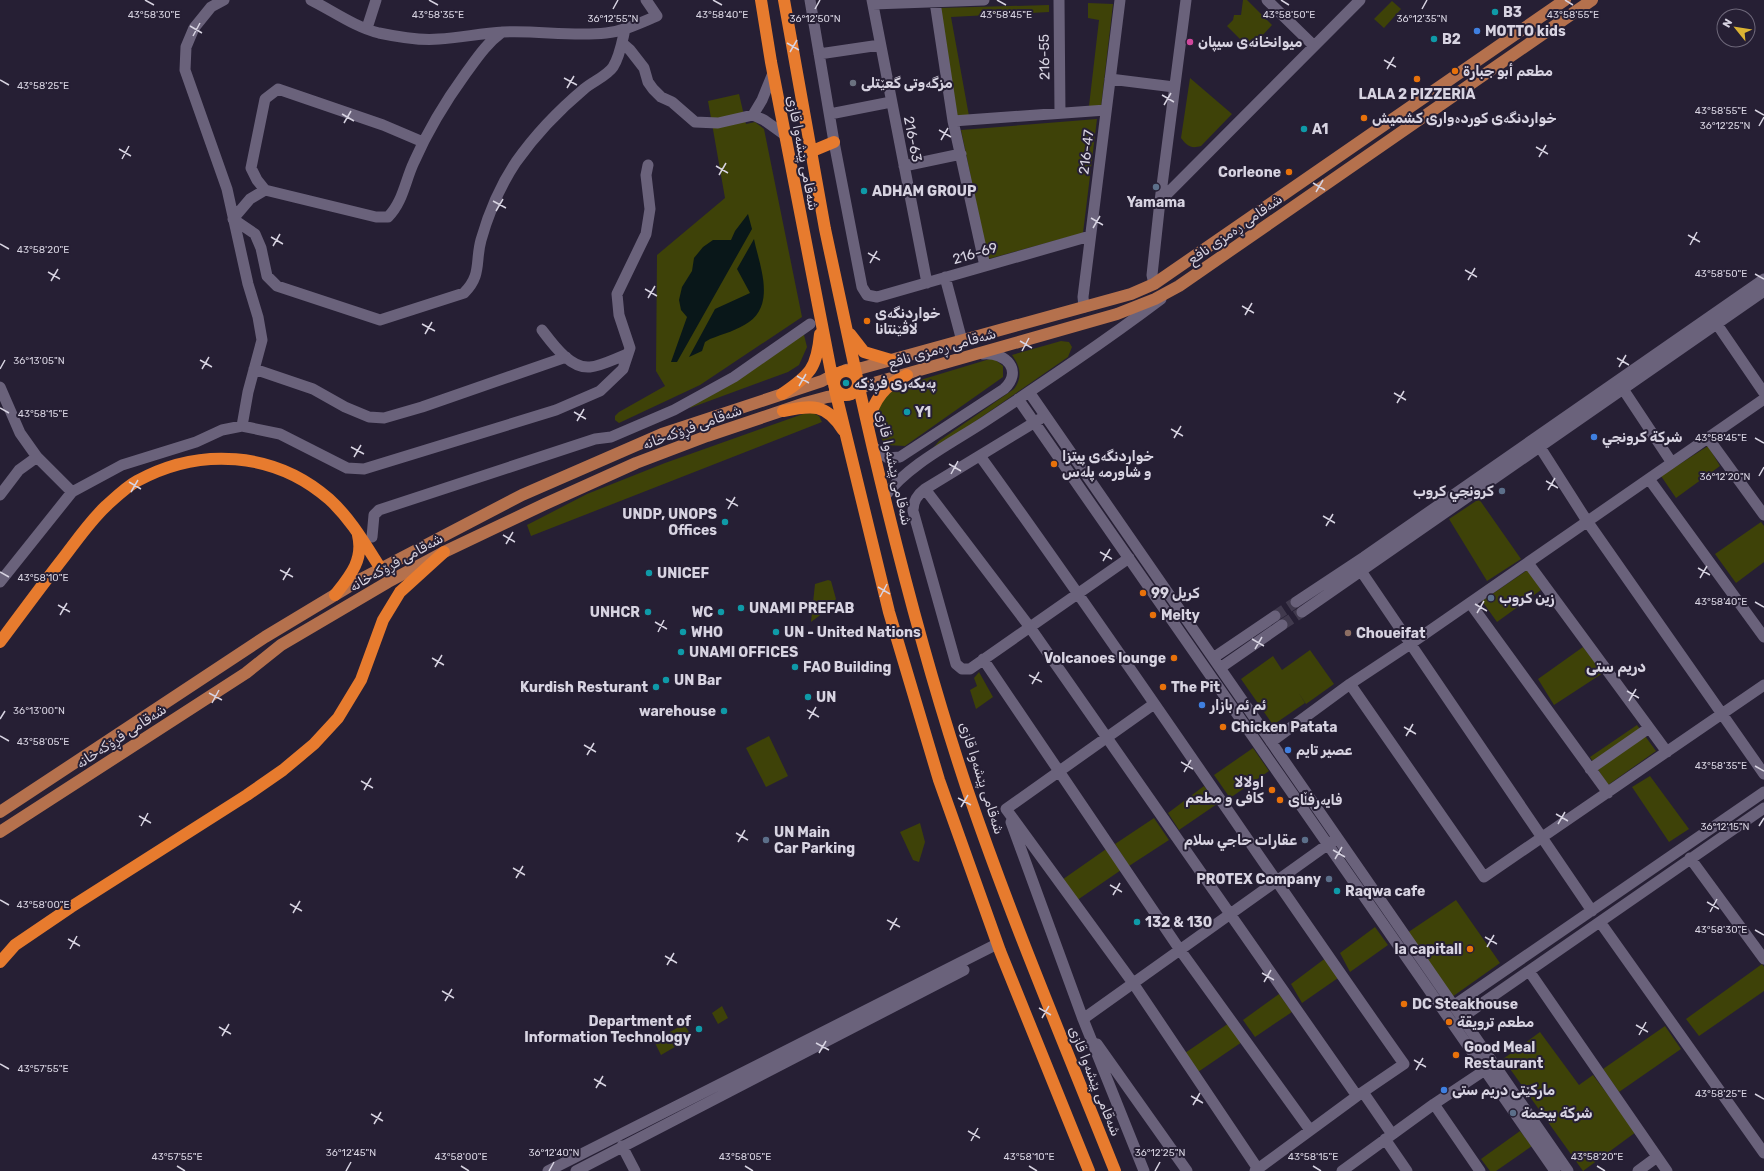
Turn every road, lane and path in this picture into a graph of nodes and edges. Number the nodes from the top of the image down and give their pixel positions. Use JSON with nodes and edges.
{"nodes":[{"id":1,"x":224,"y":0,"type":"edge"},
{"id":2,"x":311,"y":0,"type":"edge"},
{"id":3,"x":376,"y":0,"type":"edge"},
{"id":4,"x":646,"y":0,"type":"edge"},
{"id":5,"x":761,"y":0,"type":"edge"},
{"id":6,"x":784,"y":0,"type":"edge"},
{"id":7,"x":810,"y":0,"type":"edge"},
{"id":8,"x":974,"y":0,"type":"edge"},
{"id":9,"x":984,"y":0,"type":"edge"},
{"id":10,"x":1059,"y":0,"type":"edge"},
{"id":11,"x":1120,"y":0,"type":"edge"},
{"id":12,"x":1186,"y":0,"type":"edge"},
{"id":13,"x":1360,"y":0,"type":"edge"},
{"id":14,"x":1565,"y":0,"type":"edge"},
{"id":15,"x":1592,"y":0,"type":"edge"},
{"id":16,"x":872,"y":2,"type":"edge"},
{"id":17,"x":935,"y":2,"type":"junction"},
{"id":18,"x":1272,"y":2,"type":"edge"},
{"id":19,"x":367,"y":28,"type":"junction"},
{"id":20,"x":625,"y":30,"type":"junction"},
{"id":21,"x":502,"y":32,"type":"junction"},
{"id":22,"x":622,"y":43,"type":"junction"},
{"id":23,"x":880,"y":45,"type":"junction"},
{"id":24,"x":1314,"y":46,"type":"junction"},
{"id":25,"x":820,"y":54,"type":"junction"},
{"id":26,"x":773,"y":73,"type":"junction"},
{"id":27,"x":1110,"y":79,"type":"junction"},
{"id":28,"x":1174,"y":87,"type":"junction"},
{"id":29,"x":1432,"y":91,"type":"junction"},
{"id":30,"x":891,"y":102,"type":"junction"},
{"id":31,"x":1442,"y":104,"type":"junction"},
{"id":32,"x":1106,"y":110,"type":"junction"},
{"id":33,"x":1060,"y":113,"type":"junction"},
{"id":34,"x":830,"y":114,"type":"junction"},
{"id":35,"x":753,"y":115,"type":"junction"},
{"id":36,"x":1392,"y":119,"type":"junction"},
{"id":37,"x":953,"y":121,"type":"junction"},
{"id":38,"x":1399,"y":133,"type":"junction"},
{"id":39,"x":785,"y":135,"type":"junction"},
{"id":40,"x":422,"y":142,"type":"junction"},
{"id":41,"x":834,"y":142,"type":"junction"},
{"id":42,"x":810,"y":152,"type":"junction"},
{"id":43,"x":961,"y":154,"type":"junction"},
{"id":44,"x":648,"y":165,"type":"dead end"},
{"id":45,"x":904,"y":166,"type":"junction"},
{"id":46,"x":265,"y":190,"type":"junction"},
{"id":47,"x":1160,"y":201,"type":"junction"},
{"id":48,"x":233,"y":219,"type":"junction"},
{"id":49,"x":1090,"y":236,"type":"junction"},
{"id":50,"x":985,"y":266,"type":"junction"},
{"id":51,"x":945,"y":277,"type":"junction"},
{"id":52,"x":1764,"y":279,"type":"edge"},
{"id":53,"x":927,"y":283,"type":"junction"},
{"id":54,"x":1154,"y":284,"type":"junction"},
{"id":55,"x":1179,"y":286,"type":"junction"},
{"id":56,"x":1764,"y":291,"type":"edge"},
{"id":57,"x":1084,"y":307,"type":"junction"},
{"id":58,"x":822,"y":319,"type":"junction"},
{"id":59,"x":1714,"y":319,"type":"junction"},
{"id":60,"x":810,"y":324,"type":"dead end"},
{"id":61,"x":846,"y":325,"type":"junction"},
{"id":62,"x":542,"y":330,"type":"dead end"},
{"id":63,"x":962,"y":341,"type":"junction"},
{"id":64,"x":628,"y":354,"type":"junction"},
{"id":65,"x":976,"y":355,"type":"junction"},
{"id":66,"x":566,"y":357,"type":"junction"},
{"id":67,"x":886,"y":361,"type":"junction"},
{"id":68,"x":254,"y":369,"type":"junction"},
{"id":69,"x":907,"y":375,"type":"junction"},
{"id":70,"x":887,"y":380,"type":"junction"},
{"id":71,"x":845,"y":383,"type":"junction"},
{"id":72,"x":0,"y":387,"type":"edge"},
{"id":73,"x":1622,"y":389,"type":"junction"},
{"id":74,"x":1029,"y":392,"type":"junction"},
{"id":75,"x":1764,"y":392,"type":"edge"},
{"id":76,"x":782,"y":394,"type":"junction"},
{"id":77,"x":1018,"y":399,"type":"junction"},
{"id":78,"x":1764,"y":399,"type":"edge"},
{"id":79,"x":783,"y":411,"type":"junction"},
{"id":80,"x":1045,"y":416,"type":"junction"},
{"id":81,"x":1034,"y":423,"type":"junction"},
{"id":82,"x":868,"y":424,"type":"junction"},
{"id":83,"x":242,"y":426,"type":"junction"},
{"id":84,"x":846,"y":437,"type":"junction"},
{"id":85,"x":933,"y":437,"type":"junction"},
{"id":86,"x":1708,"y":438,"type":"junction"},
{"id":87,"x":1537,"y":443,"type":"junction"},
{"id":88,"x":873,"y":446,"type":"junction"},
{"id":89,"x":980,"y":456,"type":"junction"},
{"id":90,"x":37,"y":457,"type":"junction"},
{"id":91,"x":928,"y":459,"type":"junction"},
{"id":92,"x":1672,"y":463,"type":"junction"},
{"id":93,"x":1648,"y":479,"type":"junction"},
{"id":94,"x":925,"y":490,"type":"junction"},
{"id":95,"x":72,"y":492,"type":"junction"},
{"id":96,"x":0,"y":495,"type":"edge"},
{"id":97,"x":885,"y":496,"type":"junction"},
{"id":98,"x":1440,"y":510,"type":"junction"},
{"id":99,"x":1764,"y":515,"type":"edge"},
{"id":100,"x":1587,"y":521,"type":"junction"},
{"id":101,"x":356,"y":530,"type":"junction"},
{"id":102,"x":372,"y":537,"type":"dead end"},
{"id":103,"x":444,"y":552,"type":"junction"},
{"id":104,"x":1129,"y":558,"type":"junction"},
{"id":105,"x":1528,"y":563,"type":"junction"},
{"id":106,"x":382,"y":569,"type":"junction"},
{"id":107,"x":1361,"y":571,"type":"junction"},
{"id":108,"x":0,"y":582,"type":"edge"},
{"id":109,"x":388,"y":582,"type":"junction"},
{"id":110,"x":1078,"y":592,"type":"junction"},
{"id":111,"x":335,"y":594,"type":"junction"},
{"id":112,"x":1470,"y":603,"type":"junction"},
{"id":113,"x":1029,"y":626,"type":"junction"},
{"id":114,"x":273,"y":632,"type":"junction"},
{"id":115,"x":1764,"y":637,"type":"edge"},
{"id":116,"x":1201,"y":641,"type":"junction"},
{"id":117,"x":0,"y":642,"type":"edge"},
{"id":118,"x":281,"y":645,"type":"junction"},
{"id":119,"x":1409,"y":645,"type":"junction"},
{"id":120,"x":1191,"y":647,"type":"junction"},
{"id":121,"x":1213,"y":658,"type":"junction"},
{"id":122,"x":983,"y":659,"type":"junction"},
{"id":123,"x":1220,"y":668,"type":"junction"},
{"id":124,"x":1350,"y":684,"type":"junction"},
{"id":125,"x":1764,"y":685,"type":"edge"},
{"id":126,"x":1239,"y":695,"type":"junction"},
{"id":127,"x":1229,"y":702,"type":"junction"},
{"id":128,"x":1154,"y":704,"type":"junction"},
{"id":129,"x":1721,"y":714,"type":"junction"},
{"id":130,"x":1649,"y":728,"type":"junction"},
{"id":131,"x":1107,"y":738,"type":"junction"},
{"id":132,"x":1271,"y":742,"type":"junction"},
{"id":133,"x":1667,"y":752,"type":"junction"},
{"id":134,"x":1590,"y":769,"type":"junction"},
{"id":135,"x":1058,"y":772,"type":"junction"},
{"id":136,"x":1764,"y":774,"type":"edge"},
{"id":137,"x":1764,"y":792,"type":"edge"},
{"id":138,"x":1608,"y":793,"type":"junction"},
{"id":139,"x":1754,"y":799,"type":"junction"},
{"id":140,"x":1006,"y":808,"type":"junction"},
{"id":141,"x":1763,"y":809,"type":"edge"},
{"id":142,"x":0,"y":812,"type":"edge"},
{"id":143,"x":0,"y":832,"type":"edge"},
{"id":144,"x":1543,"y":838,"type":"junction"},
{"id":145,"x":1332,"y":841,"type":"junction"},
{"id":146,"x":1690,"y":858,"type":"junction"},
{"id":147,"x":1275,"y":882,"type":"junction"},
{"id":148,"x":1611,"y":898,"type":"junction"},
{"id":149,"x":1618,"y":909,"type":"junction"},
{"id":150,"x":1592,"y":911,"type":"junction"},
{"id":151,"x":1229,"y":914,"type":"junction"},
{"id":152,"x":1600,"y":922,"type":"junction"},
{"id":153,"x":1572,"y":925,"type":"junction"},
{"id":154,"x":1579,"y":937,"type":"junction"},
{"id":155,"x":999,"y":948,"type":"junction"},
{"id":156,"x":1180,"y":950,"type":"junction"},
{"id":157,"x":1764,"y":958,"type":"edge"},
{"id":158,"x":0,"y":962,"type":"edge"},
{"id":159,"x":1529,"y":971,"type":"junction"},
{"id":160,"x":1133,"y":983,"type":"junction"},
{"id":161,"x":1437,"y":992,"type":"junction"},
{"id":162,"x":1453,"y":1006,"type":"junction"},
{"id":163,"x":1461,"y":1018,"type":"junction"},
{"id":164,"x":1084,"y":1024,"type":"junction"},
{"id":165,"x":1474,"y":1046,"type":"junction"},
{"id":166,"x":1485,"y":1070,"type":"junction"},
{"id":167,"x":1360,"y":1094,"type":"junction"},
{"id":168,"x":1434,"y":1104,"type":"junction"},
{"id":169,"x":1310,"y":1130,"type":"junction"},
{"id":170,"x":1389,"y":1137,"type":"junction"},
{"id":171,"x":622,"y":1146,"type":"junction"},
{"id":172,"x":1764,"y":1153,"type":"edge"},
{"id":173,"x":1657,"y":1157,"type":"junction"},
{"id":174,"x":1257,"y":1170,"type":"edge"},
{"id":175,"x":548,"y":1171,"type":"edge"},
{"id":176,"x":576,"y":1171,"type":"edge"},
{"id":177,"x":634,"y":1171,"type":"edge"},
{"id":178,"x":1090,"y":1171,"type":"edge"},
{"id":179,"x":1115,"y":1171,"type":"edge"},
{"id":180,"x":1144,"y":1171,"type":"edge"},
{"id":181,"x":1187,"y":1171,"type":"edge"},
{"id":182,"x":1342,"y":1171,"type":"edge"},
{"id":183,"x":1407,"y":1171,"type":"edge"},
{"id":184,"x":1480,"y":1171,"type":"edge"},
{"id":185,"x":1555,"y":1171,"type":"edge"},
{"id":186,"x":1568,"y":1171,"type":"edge"},
{"id":187,"x":1638,"y":1171,"type":"edge"},
{"id":188,"x":1667,"y":1171,"type":"edge"}],
"edges":[{"from":1,"to":48,"type":"street"},
{"from":2,"to":19,"type":"street"},
{"from":3,"to":19,"type":"street"},
{"from":4,"to":20,"type":"street"},
{"from":5,"to":26,"type":"highway","name":"شەقامی پێشەوا قازی"},
{"from":6,"to":42,"type":"highway","name":"شەقامی پێشەوا قازی"},
{"from":7,"to":25,"type":"street"},
{"from":8,"to":9,"type":"street"},
{"from":8,"to":17,"type":"street"},
{"from":10,"to":33,"type":"street","name":"216-55"},
{"from":11,"to":27,"type":"street","name":"216-47"},
{"from":12,"to":28,"type":"street"},
{"from":13,"to":24,"type":"street"},
{"from":14,"to":29,"type":"main road","name":"شەقامی ڕەمزی نافع"},
{"from":15,"to":31,"type":"main road","name":"شەقامی ڕەمزی نافع"},
{"from":16,"to":17,"type":"street"},
{"from":16,"to":23,"type":"street","name":"216-63"},
{"from":17,"to":37,"type":"street"},
{"from":18,"to":24,"type":"street"},
{"from":19,"to":21,"type":"street"},
{"from":20,"to":21,"type":"street"},
{"from":20,"to":22,"type":"street"},
{"from":21,"to":40,"type":"street"},
{"from":22,"to":35,"type":"street"},
{"from":22,"to":48,"type":"street"},
{"from":23,"to":25,"type":"street"},
{"from":23,"to":30,"type":"street","name":"216-63"},
{"from":24,"to":47,"type":"street"},
{"from":25,"to":34,"type":"street"},
{"from":26,"to":35,"type":"street"},
{"from":26,"to":39,"type":"highway","name":"شەقامی پێشەوا قازی"},
{"from":27,"to":28,"type":"street"},
{"from":27,"to":32,"type":"street","name":"216-47"},
{"from":28,"to":47,"type":"street"},
{"from":29,"to":31,"type":"main road"},
{"from":29,"to":36,"type":"main road","name":"شەقامی ڕەمزی نافع"},
{"from":30,"to":34,"type":"street"},
{"from":30,"to":45,"type":"street","name":"216-63"},
{"from":31,"to":38,"type":"main road","name":"شەقامی ڕەمزی نافع"},
{"from":32,"to":33,"type":"street"},
{"from":32,"to":49,"type":"street","name":"216-47"},
{"from":33,"to":37,"type":"street"},
{"from":34,"to":41,"type":"street"},
{"from":35,"to":39,"type":"street"},
{"from":36,"to":38,"type":"main road"},
{"from":36,"to":54,"type":"main road","name":"شەقامی ڕەمزی نافع"},
{"from":37,"to":43,"type":"street"},
{"from":38,"to":55,"type":"main road","name":"شەقامی ڕەمزی نافع"},
{"from":39,"to":58,"type":"highway","name":"شەقامی پێشەوا قازی"},
{"from":40,"to":46,"type":"street"},
{"from":40,"to":46,"type":"street"},
{"from":41,"to":42,"type":"highway"},
{"from":41,"to":53,"type":"street","name":"216-69"},
{"from":42,"to":61,"type":"highway","name":"شەقامی پێشەوا قازی"},
{"from":43,"to":45,"type":"street"},
{"from":43,"to":50,"type":"street"},
{"from":44,"to":64,"type":"street"},
{"from":45,"to":53,"type":"street","name":"216-63"},
{"from":46,"to":48,"type":"street"},
{"from":47,"to":54,"type":"street"},
{"from":48,"to":68,"type":"street"},
{"from":49,"to":50,"type":"street","name":"216-69"},
{"from":49,"to":57,"type":"street","name":"216-47"},
{"from":50,"to":51,"type":"street","name":"216-69"},
{"from":51,"to":53,"type":"street","name":"216-69"},
{"from":51,"to":63,"type":"street"},
{"from":52,"to":59,"type":"street"},
{"from":54,"to":57,"type":"main road","name":"شەقامی ڕەمزی نافع"},
{"from":55,"to":65,"type":"main road","name":"شەقامی ڕەمزی نافع"},
{"from":55,"to":74,"type":"street"},
{"from":56,"to":59,"type":"street"},
{"from":57,"to":63,"type":"main road","name":"شەقامی ڕەمزی نافع"},
{"from":58,"to":71,"type":"highway","name":"شەقامی پێشەوا قازی"},
{"from":58,"to":76,"type":"highway"},
{"from":59,"to":73,"type":"street"},
{"from":59,"to":75,"type":"street"},
{"from":59,"to":87,"type":"street"},
{"from":60,"to":102,"type":"street"},
{"from":61,"to":67,"type":"highway"},
{"from":61,"to":71,"type":"highway","name":"شەقامی پێشەوا قازی"},
{"from":62,"to":66,"type":"street"},
{"from":63,"to":67,"type":"main road","name":"شەقامی ڕەمزی نافع"},
{"from":64,"to":66,"type":"street"},
{"from":64,"to":83,"type":"street"},
{"from":65,"to":69,"type":"main road","name":"شەقامی ڕەمزی نافع"},
{"from":65,"to":85,"type":"street"},
{"from":66,"to":68,"type":"street"},
{"from":67,"to":70,"type":"main road"},
{"from":67,"to":71,"type":"main road","name":"شەقامی ڕەمزی نافع"},
{"from":68,"to":83,"type":"street"},
{"from":69,"to":70,"type":"main road","name":"شەقامی ڕەمزی نافع"},
{"from":69,"to":82,"type":"highway"},
{"from":70,"to":71,"type":"main road","name":"شەقامی ڕەمزی نافع"},
{"from":71,"to":76,"type":"main road","name":"شەقامی فڕۆکەخانە"},
{"from":71,"to":79,"type":"main road","name":"شەقامی فڕۆکەخانە"},
{"from":71,"to":82,"type":"highway","name":"شەقامی پێشەوا قازی"},
{"from":71,"to":84,"type":"highway","name":"شەقامی پێشەوا قازی"},
{"from":72,"to":90,"type":"street"},
{"from":73,"to":87,"type":"street"},
{"from":73,"to":92,"type":"street"},
{"from":74,"to":77,"type":"street"},
{"from":74,"to":80,"type":"street"},
{"from":76,"to":106,"type":"main road","name":"شەقامی فڕۆکەخانە"},
{"from":77,"to":81,"type":"street"},
{"from":77,"to":91,"type":"street"},
{"from":78,"to":86,"type":"street"},
{"from":79,"to":84,"type":"highway"},
{"from":79,"to":103,"type":"main road","name":"شەقامی فڕۆکەخانە"},
{"from":80,"to":81,"type":"street"},
{"from":80,"to":116,"type":"street"},
{"from":81,"to":89,"type":"street"},
{"from":81,"to":104,"type":"street"},
{"from":82,"to":88,"type":"highway","name":"شەقامی پێشەوا قازی"},
{"from":83,"to":95,"type":"street"},
{"from":84,"to":155,"type":"highway","name":"شەقامی پێشەوا قازی"},
{"from":85,"to":88,"type":"street"},
{"from":85,"to":91,"type":"street"},
{"from":86,"to":92,"type":"street"},
{"from":86,"to":99,"type":"street"},
{"from":87,"to":98,"type":"street"},
{"from":87,"to":100,"type":"street"},
{"from":88,"to":97,"type":"highway","name":"شەقامی پێشەوا قازی"},
{"from":89,"to":94,"type":"street"},
{"from":89,"to":110,"type":"street"},
{"from":90,"to":95,"type":"street"},
{"from":90,"to":96,"type":"street"},
{"from":91,"to":97,"type":"street"},
{"from":92,"to":93,"type":"street"},
{"from":93,"to":100,"type":"street"},
{"from":93,"to":115,"type":"street"},
{"from":94,"to":113,"type":"street"},
{"from":94,"to":122,"type":"street"},
{"from":95,"to":108,"type":"street"},
{"from":97,"to":179,"type":"highway","name":"شەقامی پێشەوا قازی"},
{"from":98,"to":107,"type":"street"},
{"from":98,"to":107,"type":"street"},
{"from":100,"to":105,"type":"street"},
{"from":100,"to":129,"type":"street"},
{"from":101,"to":106,"type":"highway"},
{"from":101,"to":111,"type":"highway"},
{"from":101,"to":117,"type":"highway"},
{"from":103,"to":109,"type":"main road","name":"شەقامی فڕۆکەخانە"},
{"from":103,"to":158,"type":"highway"},
{"from":104,"to":110,"type":"street"},
{"from":104,"to":120,"type":"street"},
{"from":105,"to":112,"type":"street"},
{"from":105,"to":130,"type":"street"},
{"from":106,"to":109,"type":"main road"},
{"from":106,"to":111,"type":"main road","name":"شەقامی فڕۆکەخانە"},
{"from":107,"to":119,"type":"street"},
{"from":109,"to":118,"type":"main road","name":"شەقامی فڕۆکەخانە"},
{"from":110,"to":113,"type":"street"},
{"from":110,"to":128,"type":"street"},
{"from":111,"to":114,"type":"main road","name":"شەقامی فڕۆکەخانە"},
{"from":112,"to":119,"type":"street"},
{"from":112,"to":134,"type":"street"},
{"from":113,"to":122,"type":"street"},
{"from":113,"to":131,"type":"street"},
{"from":114,"to":118,"type":"main road"},
{"from":114,"to":142,"type":"main road","name":"شەقامی فڕۆکەخانە"},
{"from":116,"to":120,"type":"street"},
{"from":116,"to":121,"type":"street"},
{"from":118,"to":143,"type":"main road","name":"شەقامی فڕۆکەخانە"},
{"from":119,"to":124,"type":"street"},
{"from":119,"to":144,"type":"street"},
{"from":120,"to":127,"type":"street"},
{"from":121,"to":123,"type":"street"},
{"from":121,"to":123,"type":"street"},
{"from":122,"to":135,"type":"street"},
{"from":123,"to":126,"type":"street"},
{"from":124,"to":132,"type":"street"},
{"from":124,"to":144,"type":"street"},
{"from":125,"to":129,"type":"street"},
{"from":126,"to":127,"type":"street"},
{"from":126,"to":132,"type":"street"},
{"from":127,"to":145,"type":"street"},
{"from":128,"to":131,"type":"street"},
{"from":128,"to":147,"type":"street"},
{"from":129,"to":133,"type":"street"},
{"from":129,"to":136,"type":"street"},
{"from":130,"to":133,"type":"street"},
{"from":130,"to":134,"type":"street"},
{"from":131,"to":135,"type":"street"},
{"from":131,"to":151,"type":"street"},
{"from":132,"to":145,"type":"street"},
{"from":133,"to":138,"type":"street"},
{"from":134,"to":138,"type":"street"},
{"from":135,"to":140,"type":"street"},
{"from":135,"to":156,"type":"street"},
{"from":137,"to":139,"type":"street"},
{"from":138,"to":144,"type":"street"},
{"from":139,"to":141,"type":"street"},
{"from":139,"to":148,"type":"street"},
{"from":140,"to":160,"type":"street"},
{"from":140,"to":164,"type":"street"},
{"from":141,"to":146,"type":"street"},
{"from":144,"to":150,"type":"street"},
{"from":145,"to":147,"type":"street"},
{"from":145,"to":161,"type":"street"},
{"from":146,"to":149,"type":"street"},
{"from":146,"to":157,"type":"street"},
{"from":147,"to":151,"type":"street"},
{"from":147,"to":167,"type":"street"},
{"from":148,"to":149,"type":"street"},
{"from":148,"to":150,"type":"street"},
{"from":149,"to":152,"type":"street"},
{"from":150,"to":153,"type":"street"},
{"from":151,"to":156,"type":"street"},
{"from":151,"to":167,"type":"street"},
{"from":152,"to":154,"type":"street"},
{"from":152,"to":172,"type":"street"},
{"from":153,"to":154,"type":"street"},
{"from":153,"to":162,"type":"street"},
{"from":154,"to":159,"type":"street"},
{"from":155,"to":171,"type":"street"},
{"from":155,"to":175,"type":"street"},
{"from":155,"to":178,"type":"highway","name":"شەقامی پێشەوا قازی"},
{"from":156,"to":160,"type":"street"},
{"from":156,"to":169,"type":"street"},
{"from":159,"to":163,"type":"street"},
{"from":159,"to":173,"type":"street"},
{"from":160,"to":164,"type":"street"},
{"from":160,"to":174,"type":"street"},
{"from":161,"to":162,"type":"street"},
{"from":161,"to":165,"type":"street"},
{"from":162,"to":163,"type":"street"},
{"from":163,"to":165,"type":"street"},
{"from":164,"to":180,"type":"street"},
{"from":164,"to":181,"type":"street"},
{"from":165,"to":166,"type":"street"},
{"from":165,"to":186,"type":"street"},
{"from":166,"to":168,"type":"street"},
{"from":166,"to":185,"type":"street"},
{"from":167,"to":169,"type":"street"},
{"from":167,"to":170,"type":"street"},
{"from":168,"to":170,"type":"street"},
{"from":168,"to":184,"type":"street"},
{"from":169,"to":174,"type":"street"},
{"from":170,"to":182,"type":"street"},
{"from":170,"to":183,"type":"street"},
{"from":171,"to":176,"type":"street"},
{"from":171,"to":177,"type":"street"},
{"from":173,"to":187,"type":"street"},
{"from":173,"to":188,"type":"street"}]}
